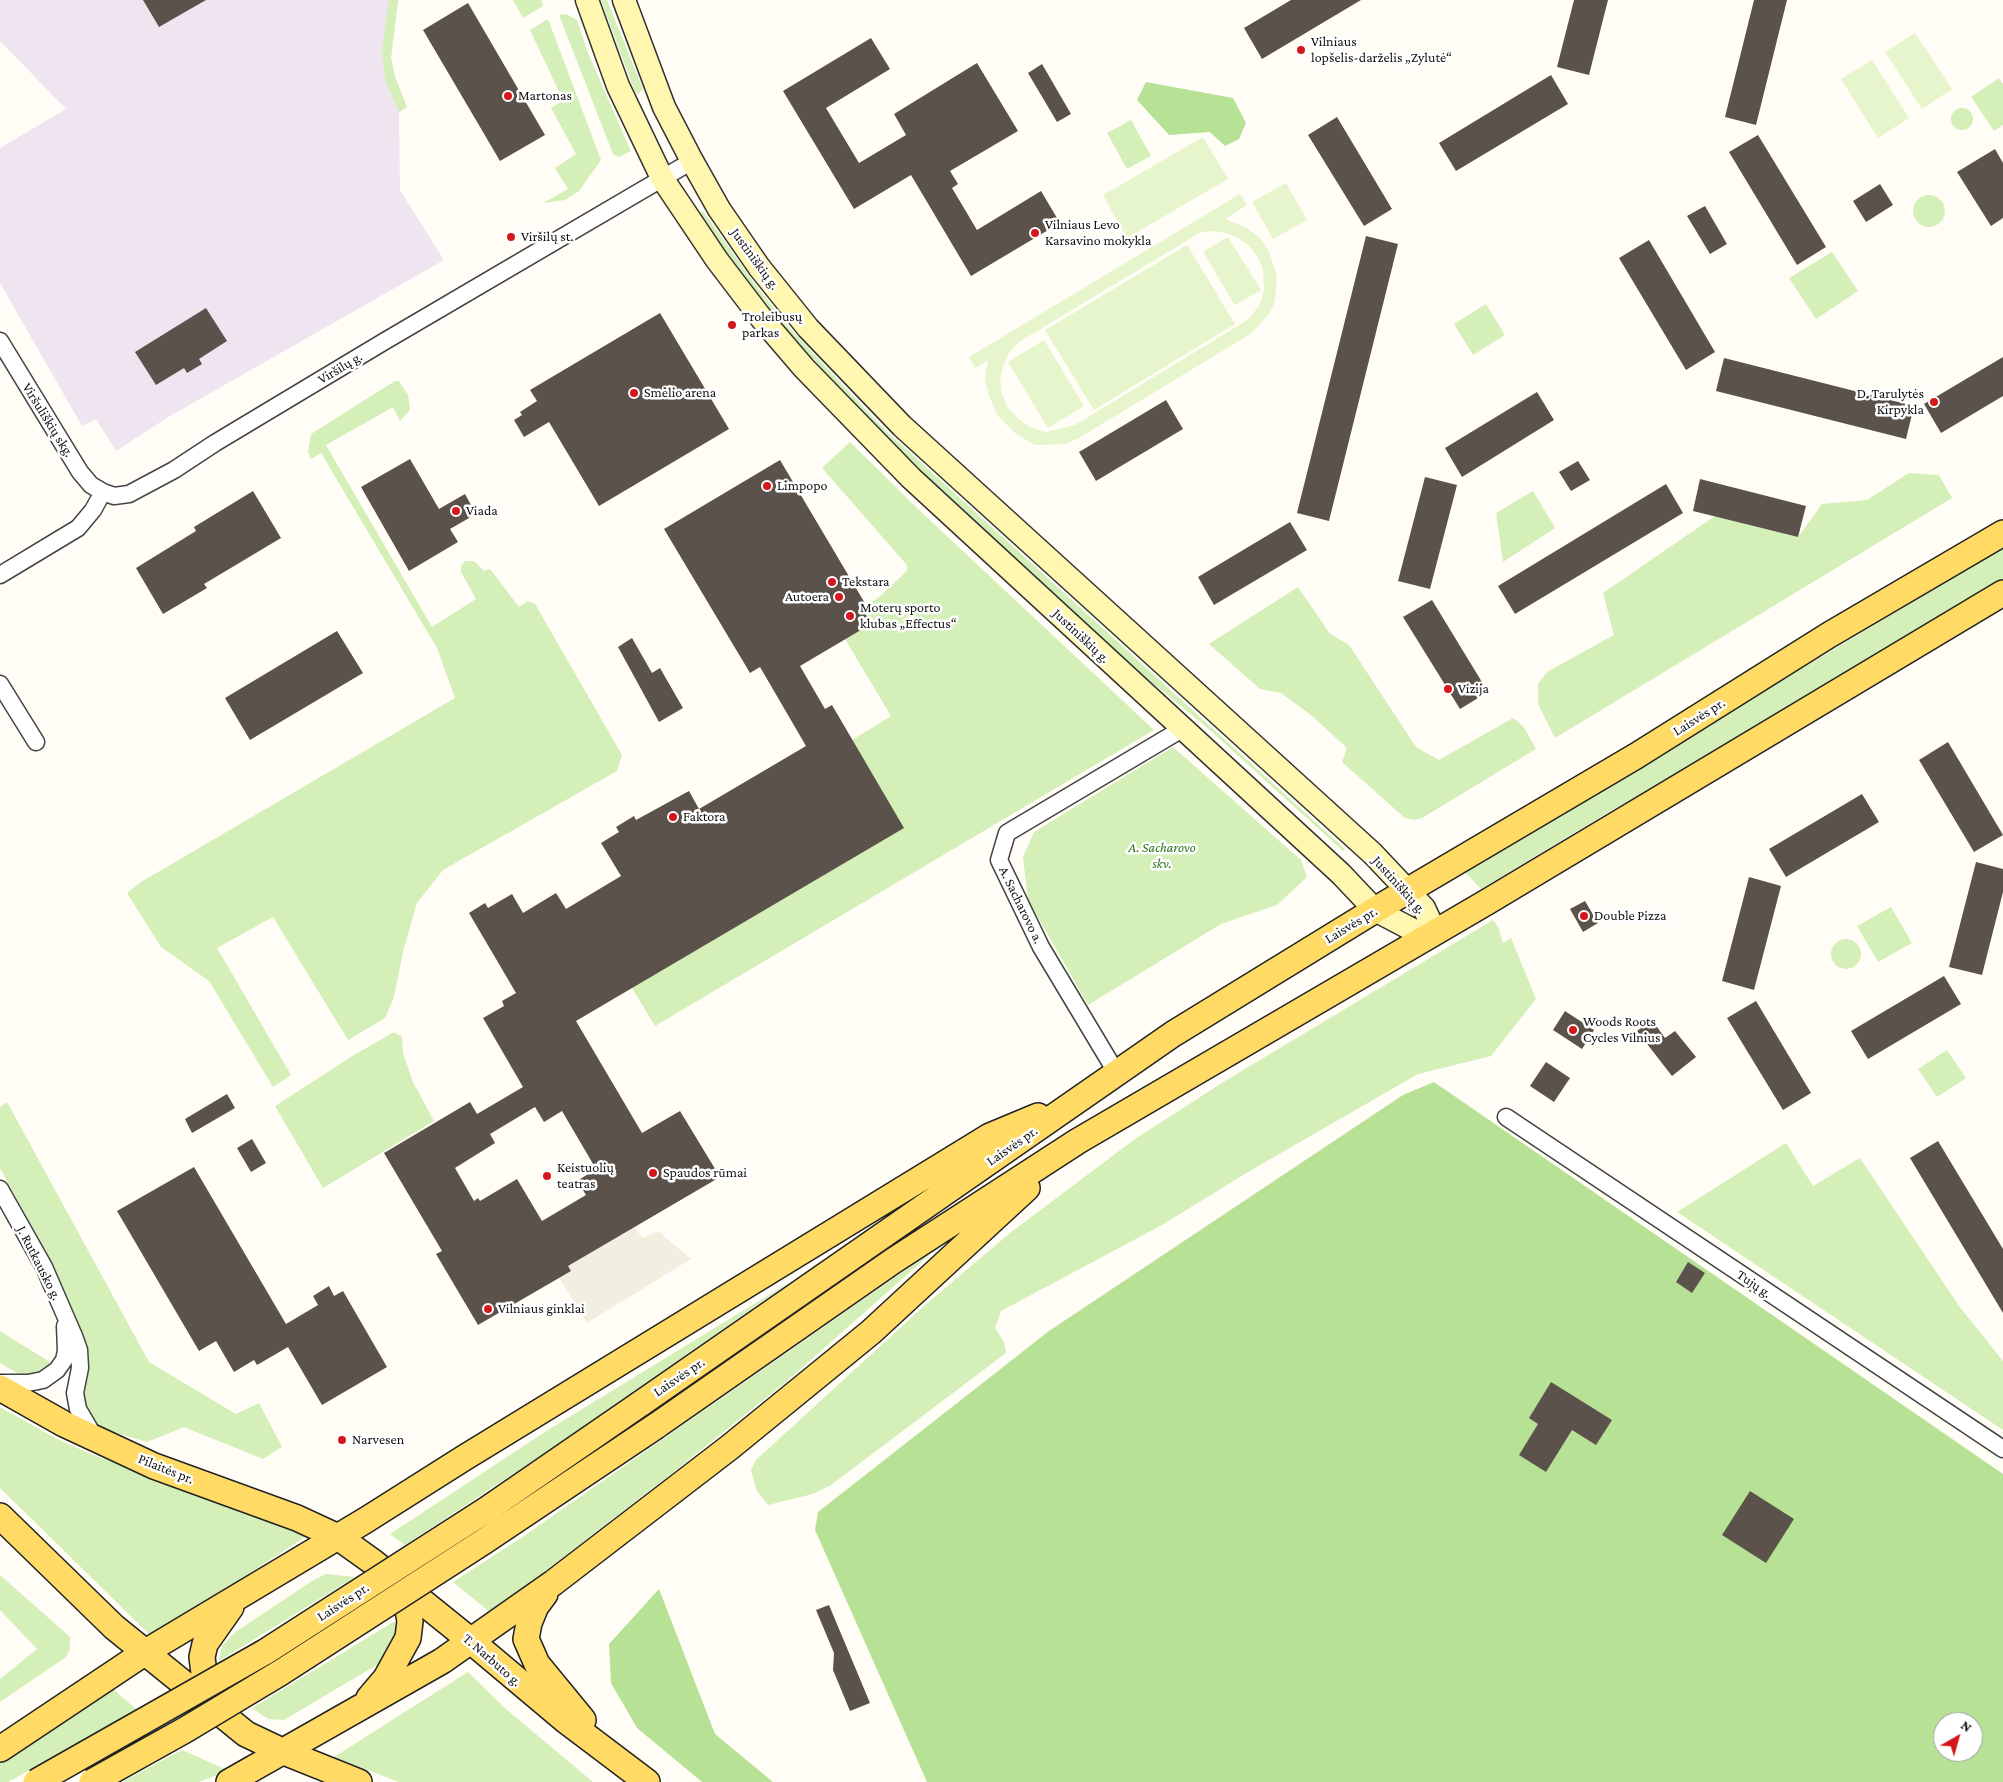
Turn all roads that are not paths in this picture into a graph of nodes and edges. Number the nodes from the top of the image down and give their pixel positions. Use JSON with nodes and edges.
{"nodes":[{"id":1,"x":587,"y":0,"type":"edge"},
{"id":2,"x":624,"y":0,"type":"edge"},
{"id":3,"x":692,"y":161,"type":"junction"},
{"id":4,"x":662,"y":178,"type":"junction"},
{"id":5,"x":0,"y":341,"type":"edge"},
{"id":6,"x":103,"y":492,"type":"junction"},
{"id":7,"x":2003,"y":533,"type":"edge"},
{"id":8,"x":0,"y":575,"type":"edge"},
{"id":9,"x":2003,"y":593,"type":"edge"},
{"id":10,"x":0,"y":684,"type":"edge"},
{"id":11,"x":1182,"y":729,"type":"junction"},
{"id":12,"x":36,"y":742,"type":"dead end"},
{"id":13,"x":1407,"y":891,"type":"junction"},
{"id":14,"x":1375,"y":910,"type":"junction"},
{"id":15,"x":1432,"y":934,"type":"junction"},
{"id":16,"x":1116,"y":1072,"type":"junction"},
{"id":17,"x":1082,"y":1098,"type":"junction"},
{"id":18,"x":1506,"y":1117,"type":"dead end"},
{"id":19,"x":1078,"y":1141,"type":"junction"},
{"id":20,"x":0,"y":1189,"type":"edge"},
{"id":21,"x":63,"y":1311,"type":"junction"},
{"id":22,"x":0,"y":1383,"type":"edge"},
{"id":23,"x":0,"y":1388,"type":"edge"},
{"id":24,"x":95,"y":1439,"type":"junction"},
{"id":25,"x":2003,"y":1449,"type":"edge"},
{"id":26,"x":0,"y":1516,"type":"edge"},
{"id":27,"x":338,"y":1537,"type":"junction"},
{"id":28,"x":378,"y":1566,"type":"junction"},
{"id":29,"x":553,"y":1583,"type":"junction"},
{"id":30,"x":240,"y":1596,"type":"junction"},
{"id":31,"x":471,"y":1641,"type":"junction"},
{"id":32,"x":144,"y":1653,"type":"junction"},
{"id":33,"x":208,"y":1705,"type":"junction"},
{"id":34,"x":359,"y":1710,"type":"junction"},
{"id":35,"x":0,"y":1750,"type":"edge"},
{"id":36,"x":284,"y":1752,"type":"junction"},
{"id":37,"x":618,"y":1759,"type":"junction"},
{"id":38,"x":36,"y":1782,"type":"edge"},
{"id":39,"x":92,"y":1782,"type":"edge"},
{"id":40,"x":229,"y":1782,"type":"edge"},
{"id":41,"x":359,"y":1782,"type":"edge"},
{"id":42,"x":648,"y":1782,"type":"edge"}],
"edges":[{"from":1,"to":4,"type":"main road","name":"Justiniškių g."},
{"from":2,"to":3,"type":"main road","name":"Justiniškių g."},
{"from":3,"to":4,"type":"street","name":"Viršilų g."},
{"from":3,"to":13,"type":"main road","name":"Justiniškių g."},
{"from":4,"to":6,"type":"street","name":"Viršilų g."},
{"from":4,"to":11,"type":"main road","name":"Justiniškių g."},
{"from":5,"to":6,"type":"street","name":"Viršuliškių skg."},
{"from":6,"to":8,"type":"street"},
{"from":7,"to":13,"type":"main road","name":"Laisvės pr."},
{"from":9,"to":15,"type":"main road","name":"Laisvės pr."},
{"from":10,"to":12,"type":"street"},
{"from":11,"to":14,"type":"main road","name":"Justiniškių g."},
{"from":11,"to":16,"type":"street","name":"A. Sacharovo a."},
{"from":13,"to":14,"type":"main road","name":"Laisvės pr."},
{"from":13,"to":15,"type":"main road","name":"Justiniškių g."},
{"from":14,"to":15,"type":"main road","name":"Justiniškių g."},
{"from":14,"to":16,"type":"main road","name":"Laisvės pr."},
{"from":15,"to":19,"type":"main road","name":"Laisvės pr."},
{"from":16,"to":17,"type":"main road","name":"Laisvės pr."},
{"from":17,"to":27,"type":"main road"},
{"from":17,"to":38,"type":"main road","name":"Laisvės pr.","bridge":true},
{"from":18,"to":25,"type":"street","name":"Tujų g."},
{"from":19,"to":29,"type":"main road","name":"Laisvės pr."},
{"from":19,"to":39,"type":"main road","name":"Laisvės pr.","bridge":true},
{"from":20,"to":21,"type":"street","name":"J. Rutkausko g."},
{"from":21,"to":22,"type":"street","name":"J. Rutkausko g."},
{"from":21,"to":24,"type":"street","name":"J. Rutkausko g."},
{"from":23,"to":24,"type":"main road","name":"Pilaitės pr."},
{"from":24,"to":27,"type":"main road","name":"Pilaitės pr."},
{"from":26,"to":32,"type":"main road"},
{"from":27,"to":28,"type":"main road","name":"T. Narbuto g."},
{"from":27,"to":30,"type":"main road"},
{"from":28,"to":31,"type":"main road","name":"T. Narbuto g."},
{"from":28,"to":34,"type":"main road"},
{"from":29,"to":31,"type":"main road","name":"Laisvės pr."},
{"from":29,"to":37,"type":"main road"},
{"from":30,"to":32,"type":"main road"},
{"from":30,"to":33,"type":"main road"},
{"from":31,"to":34,"type":"main road","name":"Laisvės pr."},
{"from":31,"to":37,"type":"main road","name":"T. Narbuto g."},
{"from":32,"to":33,"type":"main road"},
{"from":32,"to":35,"type":"main road"},
{"from":33,"to":36,"type":"main road"},
{"from":34,"to":36,"type":"main road","name":"Laisvės pr."},
{"from":36,"to":40,"type":"main road","name":"Laisvės pr."},
{"from":36,"to":41,"type":"main road"},
{"from":37,"to":42,"type":"main road","name":"T. Narbuto g."}]}
